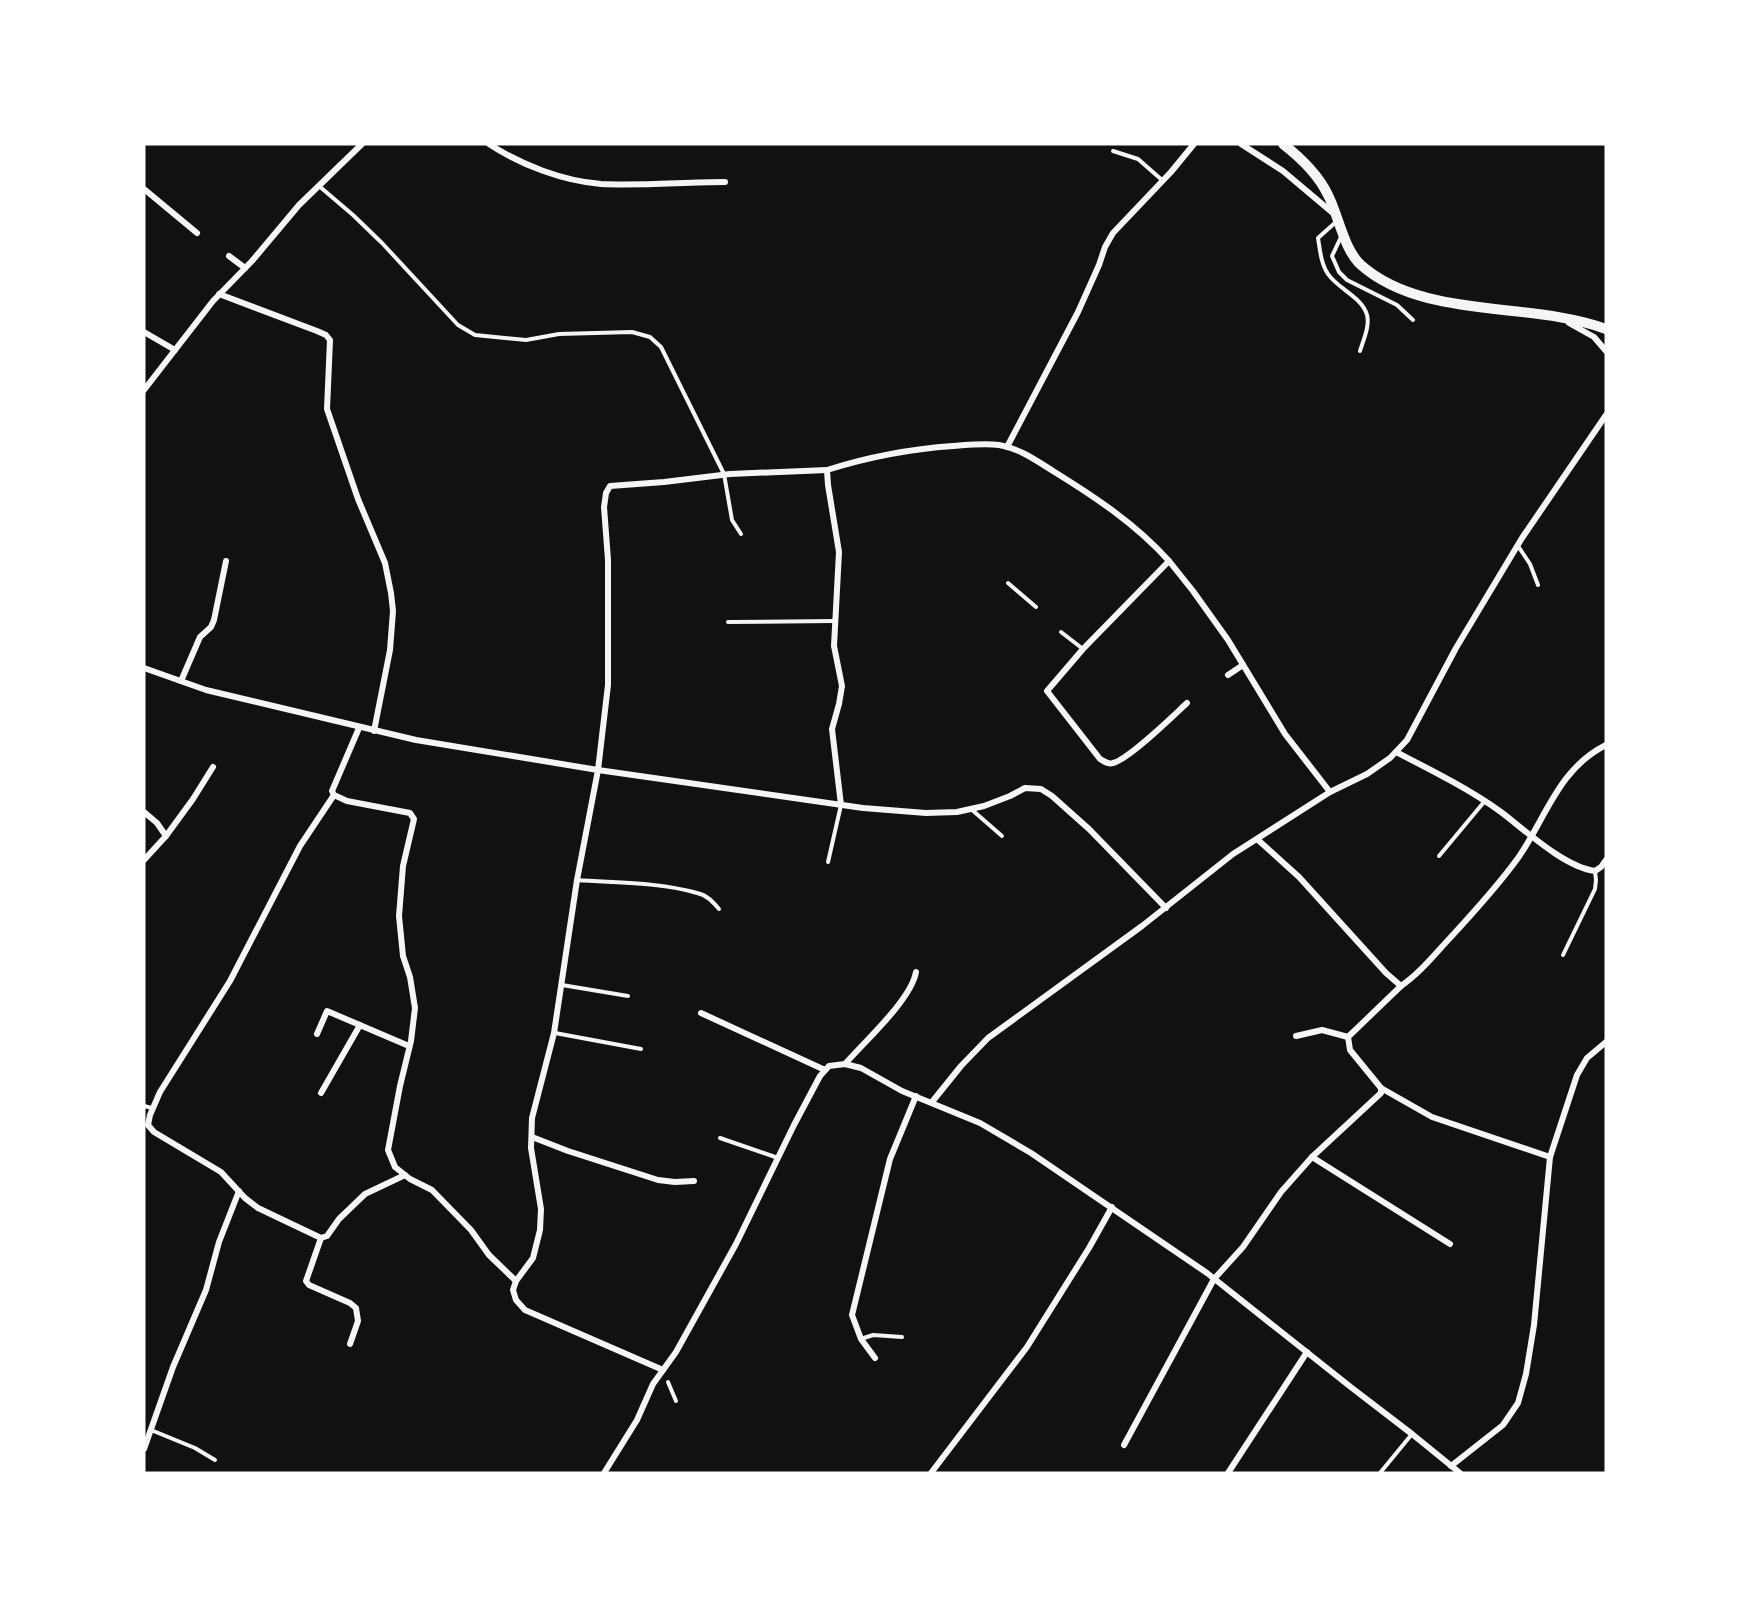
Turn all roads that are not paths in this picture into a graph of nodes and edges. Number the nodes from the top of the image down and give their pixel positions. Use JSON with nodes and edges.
{"nodes":[{"id":1,"x":362,"y":144,"type":"edge"},
{"id":2,"x":489,"y":144,"type":"edge"},
{"id":3,"x":1194,"y":144,"type":"edge"},
{"id":4,"x":1242,"y":144,"type":"edge"},
{"id":5,"x":1283,"y":144,"type":"edge"},
{"id":6,"x":1113,"y":151,"type":"dead end"},
{"id":7,"x":1162,"y":180,"type":"junction"},
{"id":8,"x":725,"y":182,"type":"dead end"},
{"id":9,"x":318,"y":186,"type":"junction"},
{"id":10,"x":144,"y":189,"type":"edge"},
{"id":11,"x":1337,"y":218,"type":"junction"},
{"id":12,"x":197,"y":233,"type":"dead end"},
{"id":13,"x":1343,"y":234,"type":"junction"},
{"id":14,"x":229,"y":256,"type":"dead end"},
{"id":15,"x":245,"y":268,"type":"junction"},
{"id":16,"x":219,"y":294,"type":"junction"},
{"id":17,"x":1553,"y":317,"type":"junction"},
{"id":18,"x":1413,"y":320,"type":"dead end"},
{"id":19,"x":1606,"y":329,"type":"edge"},
{"id":20,"x":144,"y":332,"type":"edge"},
{"id":21,"x":175,"y":350,"type":"junction"},
{"id":22,"x":1360,"y":351,"type":"dead end"},
{"id":23,"x":1606,"y":351,"type":"edge"},
{"id":24,"x":144,"y":390,"type":"edge"},
{"id":25,"x":1606,"y":415,"type":"edge"},
{"id":26,"x":1006,"y":447,"type":"junction"},
{"id":27,"x":827,"y":470,"type":"junction"},
{"id":28,"x":724,"y":474,"type":"junction"},
{"id":29,"x":741,"y":534,"type":"dead end"},
{"id":30,"x":1518,"y":546,"type":"junction"},
{"id":31,"x":226,"y":561,"type":"dead end"},
{"id":32,"x":1169,"y":561,"type":"junction"},
{"id":33,"x":1008,"y":583,"type":"dead end"},
{"id":34,"x":1538,"y":585,"type":"dead end"},
{"id":35,"x":1036,"y":607,"type":"dead end"},
{"id":36,"x":836,"y":621,"type":"junction"},
{"id":37,"x":728,"y":622,"type":"dead end"},
{"id":38,"x":1061,"y":633,"type":"dead end"},
{"id":39,"x":1083,"y":649,"type":"junction"},
{"id":40,"x":1243,"y":665,"type":"junction"},
{"id":41,"x":144,"y":668,"type":"edge"},
{"id":42,"x":1228,"y":675,"type":"dead end"},
{"id":43,"x":181,"y":681,"type":"junction"},
{"id":44,"x":1187,"y":703,"type":"dead end"},
{"id":45,"x":359,"y":728,"type":"junction"},
{"id":46,"x":374,"y":732,"type":"junction"},
{"id":47,"x":1606,"y":745,"type":"edge"},
{"id":48,"x":1396,"y":752,"type":"junction"},
{"id":49,"x":213,"y":766,"type":"dead end"},
{"id":50,"x":598,"y":770,"type":"junction"},
{"id":51,"x":1330,"y":792,"type":"junction"},
{"id":52,"x":334,"y":795,"type":"junction"},
{"id":53,"x":1484,"y":802,"type":"junction"},
{"id":54,"x":842,"y":805,"type":"junction"},
{"id":55,"x":971,"y":809,"type":"junction"},
{"id":56,"x":144,"y":812,"type":"edge"},
{"id":57,"x":166,"y":836,"type":"junction"},
{"id":58,"x":1002,"y":836,"type":"dead end"},
{"id":59,"x":1531,"y":837,"type":"junction"},
{"id":60,"x":1257,"y":839,"type":"junction"},
{"id":61,"x":1439,"y":856,"type":"dead end"},
{"id":62,"x":144,"y":860,"type":"edge"},
{"id":63,"x":1606,"y":860,"type":"edge"},
{"id":64,"x":828,"y":862,"type":"dead end"},
{"id":65,"x":1595,"y":871,"type":"junction"},
{"id":66,"x":577,"y":880,"type":"junction"},
{"id":67,"x":1166,"y":908,"type":"junction"},
{"id":68,"x":719,"y":909,"type":"dead end"},
{"id":69,"x":1563,"y":955,"type":"dead end"},
{"id":70,"x":916,"y":972,"type":"dead end"},
{"id":71,"x":562,"y":984,"type":"junction"},
{"id":72,"x":1401,"y":986,"type":"junction"},
{"id":73,"x":628,"y":996,"type":"dead end"},
{"id":74,"x":701,"y":1013,"type":"dead end"},
{"id":75,"x":360,"y":1025,"type":"junction"},
{"id":76,"x":554,"y":1033,"type":"junction"},
{"id":77,"x":317,"y":1034,"type":"dead end"},
{"id":78,"x":1296,"y":1036,"type":"dead end"},
{"id":79,"x":1348,"y":1037,"type":"junction"},
{"id":80,"x":1606,"y":1042,"type":"edge"},
{"id":81,"x":409,"y":1046,"type":"junction"},
{"id":82,"x":641,"y":1048,"type":"dead end"},
{"id":83,"x":844,"y":1064,"type":"junction"},
{"id":84,"x":825,"y":1070,"type":"junction"},
{"id":85,"x":1381,"y":1088,"type":"junction"},
{"id":86,"x":321,"y":1093,"type":"dead end"},
{"id":87,"x":916,"y":1096,"type":"junction"},
{"id":88,"x":932,"y":1102,"type":"junction"},
{"id":89,"x":144,"y":1106,"type":"edge"},
{"id":90,"x":153,"y":1109,"type":"junction"},
{"id":91,"x":532,"y":1137,"type":"junction"},
{"id":92,"x":720,"y":1138,"type":"dead end"},
{"id":93,"x":1312,"y":1157,"type":"junction"},
{"id":94,"x":1550,"y":1157,"type":"junction"},
{"id":95,"x":778,"y":1158,"type":"junction"},
{"id":96,"x":405,"y":1175,"type":"junction"},
{"id":97,"x":694,"y":1181,"type":"dead end"},
{"id":98,"x":239,"y":1191,"type":"junction"},
{"id":99,"x":1112,"y":1208,"type":"junction"},
{"id":100,"x":321,"y":1238,"type":"junction"},
{"id":101,"x":1450,"y":1244,"type":"dead end"},
{"id":102,"x":1214,"y":1279,"type":"junction"},
{"id":103,"x":516,"y":1281,"type":"junction"},
{"id":104,"x":902,"y":1337,"type":"dead end"},
{"id":105,"x":861,"y":1339,"type":"junction"},
{"id":106,"x":350,"y":1344,"type":"dead end"},
{"id":107,"x":1307,"y":1352,"type":"junction"},
{"id":108,"x":875,"y":1358,"type":"dead end"},
{"id":109,"x":663,"y":1370,"type":"junction"},
{"id":110,"x":151,"y":1430,"type":"junction"},
{"id":111,"x":1412,"y":1434,"type":"junction"},
{"id":112,"x":1124,"y":1445,"type":"dead end"},
{"id":113,"x":144,"y":1449,"type":"edge"},
{"id":114,"x":215,"y":1460,"type":"dead end"},
{"id":115,"x":1451,"y":1466,"type":"junction"},
{"id":116,"x":604,"y":1473,"type":"edge"},
{"id":117,"x":930,"y":1473,"type":"edge"},
{"id":118,"x":1228,"y":1473,"type":"edge"},
{"id":119,"x":1380,"y":1473,"type":"edge"},
{"id":120,"x":1460,"y":1473,"type":"edge"}],
"edges":[{"from":1,"to":9,"type":"street"},
{"from":2,"to":8,"type":"street"},
{"from":3,"to":7,"type":"street"},
{"from":4,"to":11,"type":"street"},
{"from":5,"to":11,"type":"street"},
{"from":6,"to":7,"type":"lane"},
{"from":7,"to":26,"type":"street"},
{"from":9,"to":15,"type":"street"},
{"from":9,"to":28,"type":"lane"},
{"from":10,"to":12,"type":"street"},
{"from":11,"to":13,"type":"street"},
{"from":11,"to":22,"type":"lane"},
{"from":13,"to":17,"type":"street"},
{"from":13,"to":18,"type":"lane"},
{"from":14,"to":15,"type":"street"},
{"from":15,"to":16,"type":"street"},
{"from":16,"to":21,"type":"street"},
{"from":16,"to":46,"type":"street"},
{"from":17,"to":19,"type":"street"},
{"from":17,"to":23,"type":"street"},
{"from":20,"to":21,"type":"street"},
{"from":21,"to":24,"type":"street"},
{"from":25,"to":30,"type":"street"},
{"from":26,"to":27,"type":"street"},
{"from":26,"to":32,"type":"street"},
{"from":27,"to":28,"type":"street"},
{"from":27,"to":36,"type":"street"},
{"from":28,"to":29,"type":"lane"},
{"from":28,"to":50,"type":"street"},
{"from":30,"to":34,"type":"lane"},
{"from":30,"to":48,"type":"street"},
{"from":31,"to":43,"type":"street"},
{"from":32,"to":39,"type":"street"},
{"from":32,"to":40,"type":"street"},
{"from":33,"to":35,"type":"lane"},
{"from":36,"to":37,"type":"lane"},
{"from":36,"to":54,"type":"street"},
{"from":38,"to":39,"type":"lane"},
{"from":39,"to":44,"type":"street"},
{"from":40,"to":42,"type":"street"},
{"from":40,"to":51,"type":"street"},
{"from":41,"to":43,"type":"street"},
{"from":43,"to":45,"type":"street"},
{"from":45,"to":46,"type":"street"},
{"from":45,"to":52,"type":"street"},
{"from":46,"to":50,"type":"street"},
{"from":47,"to":59,"type":"street"},
{"from":48,"to":51,"type":"street"},
{"from":48,"to":53,"type":"street"},
{"from":49,"to":57,"type":"street"},
{"from":50,"to":54,"type":"street"},
{"from":50,"to":66,"type":"street"},
{"from":51,"to":60,"type":"street"},
{"from":52,"to":81,"type":"street"},
{"from":52,"to":90,"type":"street"},
{"from":53,"to":59,"type":"street"},
{"from":53,"to":61,"type":"lane"},
{"from":54,"to":55,"type":"street"},
{"from":54,"to":64,"type":"lane"},
{"from":55,"to":58,"type":"lane"},
{"from":55,"to":67,"type":"street"},
{"from":56,"to":57,"type":"street"},
{"from":57,"to":62,"type":"street"},
{"from":59,"to":65,"type":"street"},
{"from":59,"to":72,"type":"street"},
{"from":60,"to":67,"type":"street"},
{"from":60,"to":72,"type":"street"},
{"from":63,"to":65,"type":"street"},
{"from":65,"to":69,"type":"lane"},
{"from":66,"to":68,"type":"lane"},
{"from":66,"to":71,"type":"street"},
{"from":67,"to":88,"type":"street"},
{"from":70,"to":83,"type":"street"},
{"from":71,"to":73,"type":"lane"},
{"from":71,"to":76,"type":"street"},
{"from":72,"to":79,"type":"street"},
{"from":74,"to":84,"type":"street"},
{"from":75,"to":77,"type":"street"},
{"from":75,"to":81,"type":"street"},
{"from":75,"to":86,"type":"street"},
{"from":76,"to":82,"type":"lane"},
{"from":76,"to":91,"type":"street"},
{"from":78,"to":79,"type":"street"},
{"from":79,"to":85,"type":"street"},
{"from":80,"to":94,"type":"street"},
{"from":81,"to":96,"type":"street"},
{"from":83,"to":84,"type":"street"},
{"from":83,"to":87,"type":"street"},
{"from":84,"to":95,"type":"street"},
{"from":85,"to":93,"type":"street"},
{"from":85,"to":94,"type":"street"},
{"from":87,"to":88,"type":"street"},
{"from":87,"to":105,"type":"street"},
{"from":88,"to":99,"type":"street"},
{"from":89,"to":90,"type":"lane"},
{"from":90,"to":98,"type":"street"},
{"from":91,"to":97,"type":"street"},
{"from":91,"to":103,"type":"street"},
{"from":92,"to":95,"type":"lane"},
{"from":93,"to":101,"type":"street"},
{"from":93,"to":102,"type":"street"},
{"from":94,"to":115,"type":"street"},
{"from":95,"to":109,"type":"street"},
{"from":96,"to":100,"type":"street"},
{"from":96,"to":103,"type":"street"},
{"from":98,"to":100,"type":"street"},
{"from":98,"to":110,"type":"street"},
{"from":99,"to":102,"type":"street"},
{"from":99,"to":117,"type":"street"},
{"from":100,"to":106,"type":"street"},
{"from":102,"to":107,"type":"street"},
{"from":102,"to":112,"type":"street"},
{"from":103,"to":109,"type":"street"},
{"from":104,"to":105,"type":"lane"},
{"from":105,"to":108,"type":"street"},
{"from":107,"to":111,"type":"street"},
{"from":107,"to":118,"type":"street"},
{"from":109,"to":116,"type":"street"},
{"from":110,"to":113,"type":"street"},
{"from":110,"to":114,"type":"lane"},
{"from":111,"to":115,"type":"street"},
{"from":111,"to":119,"type":"lane"},
{"from":115,"to":120,"type":"street"}]}
